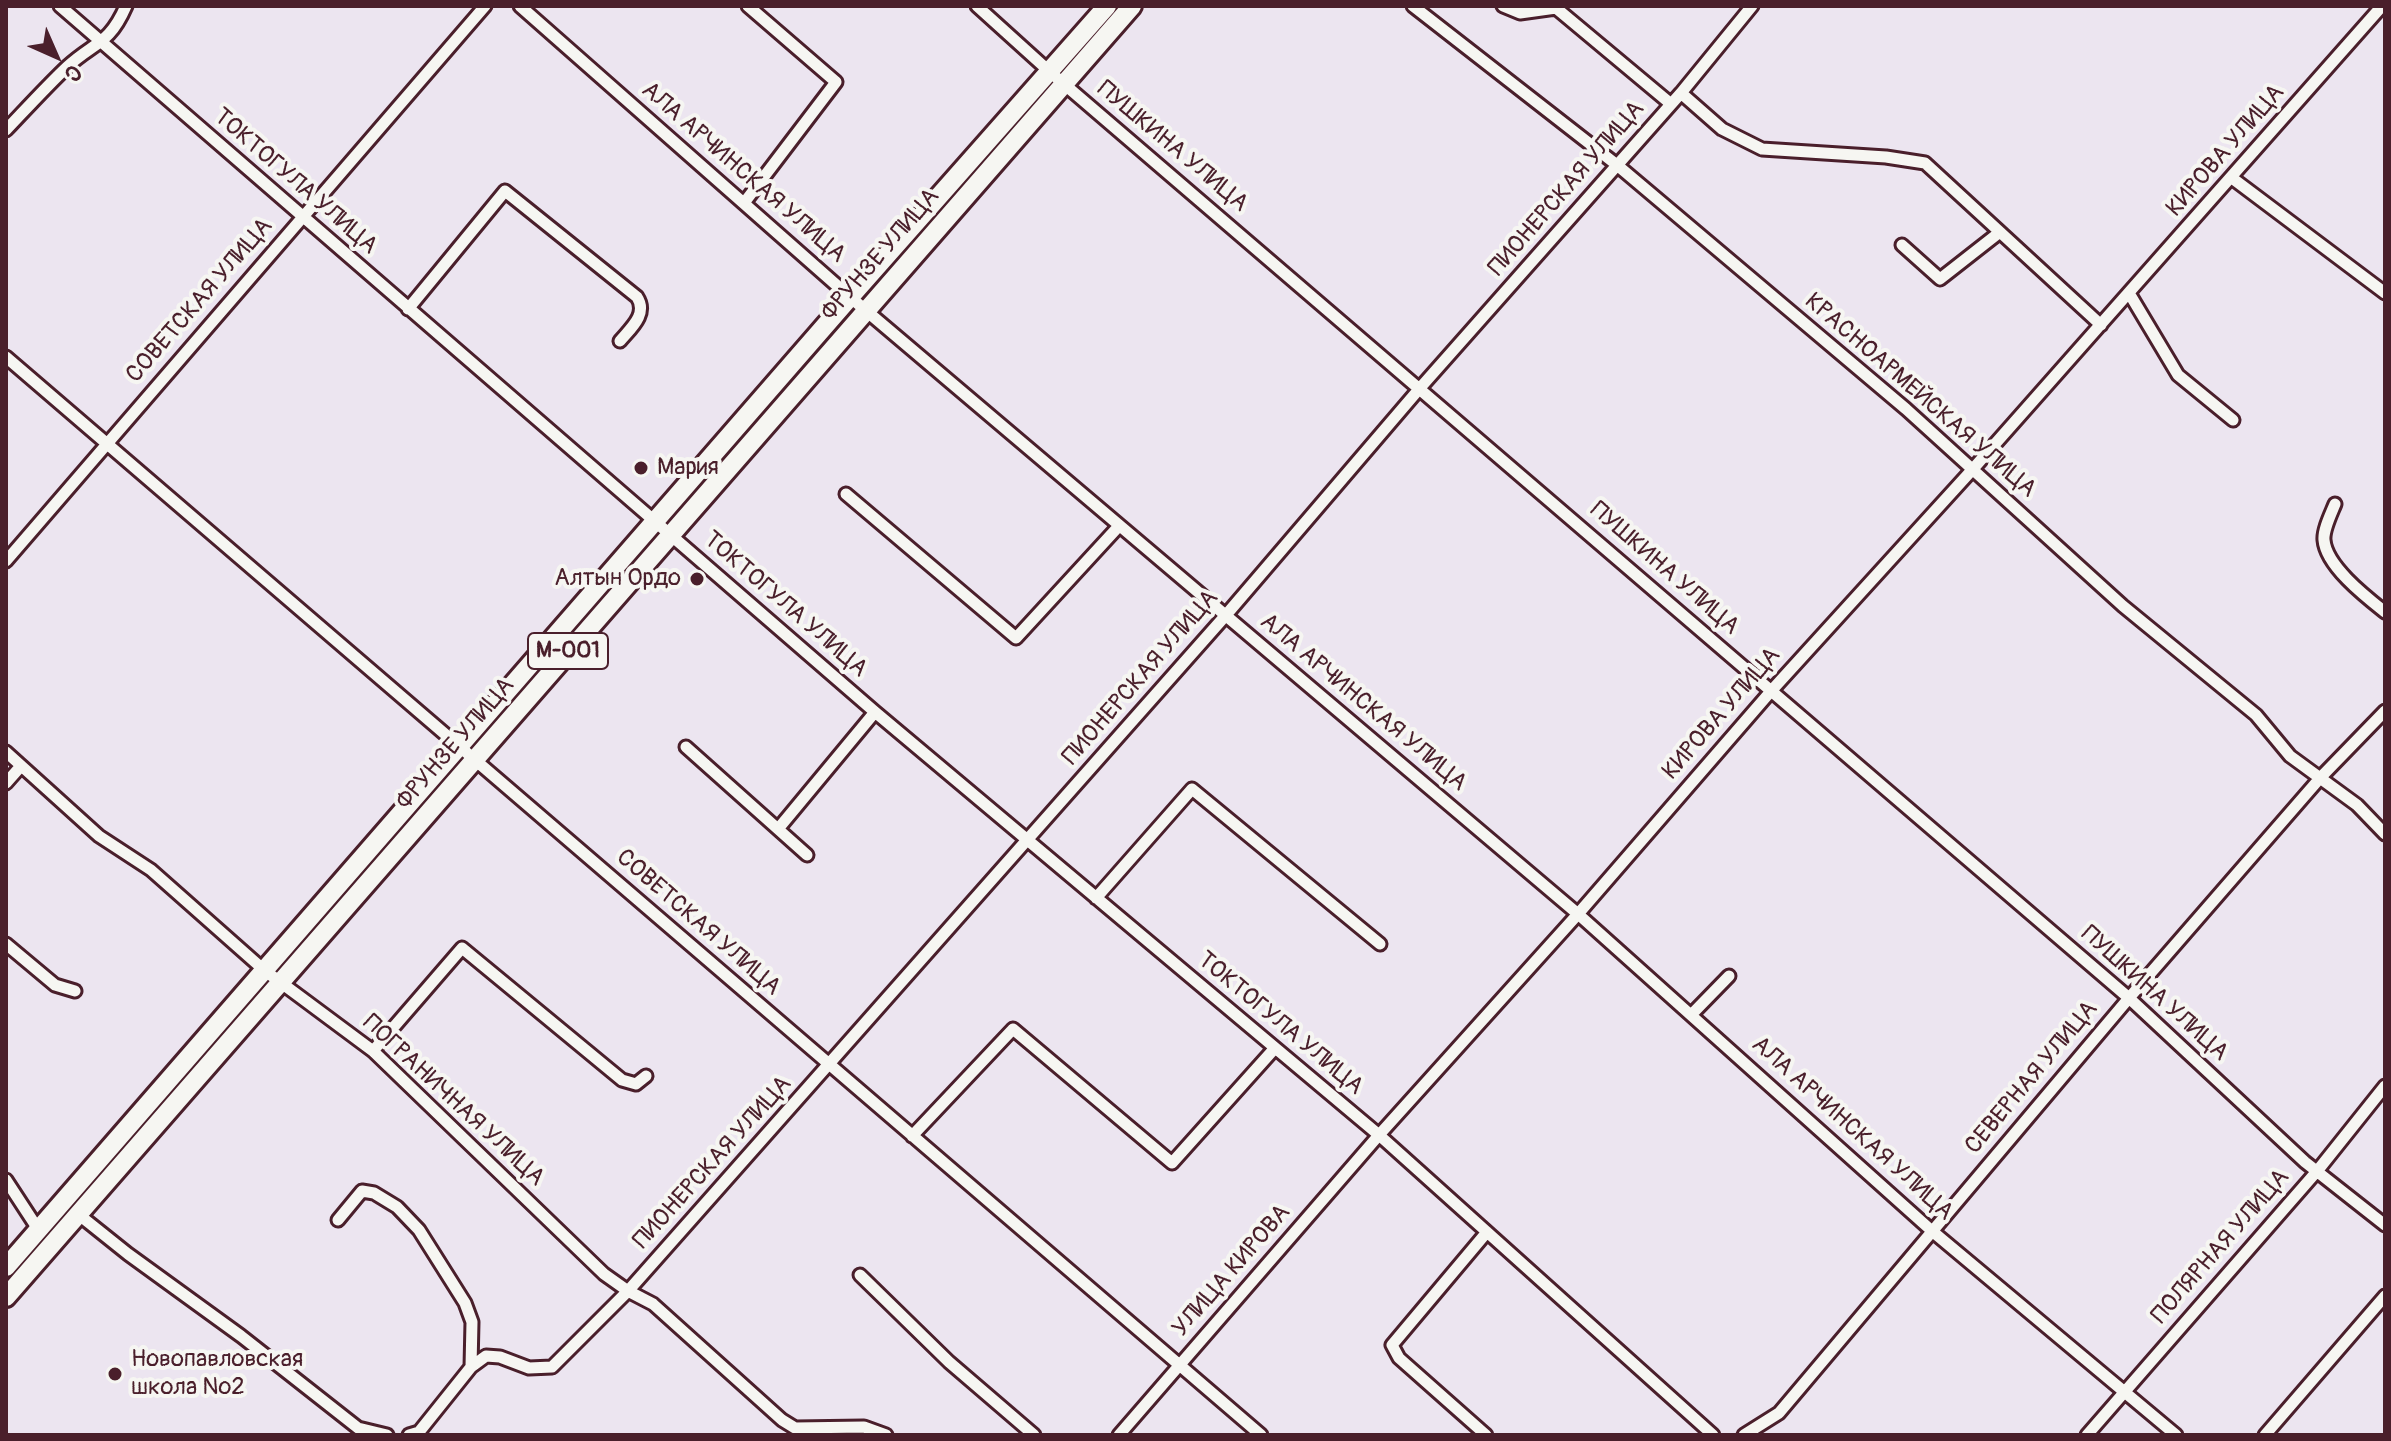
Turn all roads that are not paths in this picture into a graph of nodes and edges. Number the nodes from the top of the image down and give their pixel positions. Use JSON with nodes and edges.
{"nodes":[{"id":1,"x":60,"y":6,"type":"edge"},
{"id":2,"x":126,"y":6,"type":"edge"},
{"id":3,"x":485,"y":6,"type":"edge"},
{"id":4,"x":520,"y":6,"type":"edge"},
{"id":5,"x":748,"y":6,"type":"edge"},
{"id":6,"x":1107,"y":6,"type":"edge"},
{"id":7,"x":1132,"y":6,"type":"edge"},
{"id":8,"x":1413,"y":6,"type":"edge"},
{"id":9,"x":1503,"y":6,"type":"edge"},
{"id":10,"x":1752,"y":6,"type":"edge"},
{"id":11,"x":2382,"y":6,"type":"edge"},
{"id":12,"x":1557,"y":7,"type":"edge"},
{"id":13,"x":985,"y":9,"type":"edge"},
{"id":14,"x":102,"y":43,"type":"junction"},
{"id":15,"x":1057,"y":78,"type":"junction"},
{"id":16,"x":1681,"y":93,"type":"junction"},
{"id":17,"x":1671,"y":104,"type":"junction"},
{"id":18,"x":6,"y":130,"type":"edge"},
{"id":19,"x":1617,"y":165,"type":"junction"},
{"id":20,"x":2232,"y":178,"type":"junction"},
{"id":21,"x":744,"y":203,"type":"junction"},
{"id":22,"x":302,"y":216,"type":"junction"},
{"id":23,"x":2000,"y":232,"type":"junction"},
{"id":24,"x":1902,"y":245,"type":"dead end"},
{"id":25,"x":2129,"y":293,"type":"junction"},
{"id":26,"x":2385,"y":293,"type":"edge"},
{"id":27,"x":850,"y":297,"type":"junction"},
{"id":28,"x":408,"y":309,"type":"junction"},
{"id":29,"x":865,"y":309,"type":"junction"},
{"id":30,"x":2101,"y":325,"type":"junction"},
{"id":31,"x":620,"y":341,"type":"dead end"},
{"id":32,"x":6,"y":357,"type":"edge"},
{"id":33,"x":1420,"y":388,"type":"junction"},
{"id":34,"x":2233,"y":420,"type":"dead end"},
{"id":35,"x":107,"y":444,"type":"junction"},
{"id":36,"x":1972,"y":470,"type":"junction"},
{"id":37,"x":846,"y":494,"type":"dead end"},
{"id":38,"x":2335,"y":504,"type":"dead end"},
{"id":39,"x":655,"y":522,"type":"junction"},
{"id":40,"x":1119,"y":526,"type":"junction"},
{"id":41,"x":669,"y":534,"type":"junction"},
{"id":42,"x":6,"y":561,"type":"edge"},
{"id":43,"x":2385,"y":612,"type":"edge"},
{"id":44,"x":1226,"y":615,"type":"junction"},
{"id":45,"x":1772,"y":690,"type":"junction"},
{"id":46,"x":2385,"y":711,"type":"edge"},
{"id":47,"x":875,"y":712,"type":"junction"},
{"id":48,"x":459,"y":746,"type":"junction"},
{"id":49,"x":686,"y":747,"type":"dead end"},
{"id":50,"x":6,"y":752,"type":"edge"},
{"id":51,"x":474,"y":759,"type":"junction"},
{"id":52,"x":21,"y":766,"type":"junction"},
{"id":53,"x":2321,"y":777,"type":"junction"},
{"id":54,"x":6,"y":783,"type":"edge"},
{"id":55,"x":778,"y":829,"type":"junction"},
{"id":56,"x":2385,"y":834,"type":"edge"},
{"id":57,"x":1028,"y":841,"type":"junction"},
{"id":58,"x":807,"y":855,"type":"dead end"},
{"id":59,"x":1096,"y":898,"type":"junction"},
{"id":60,"x":1578,"y":914,"type":"junction"},
{"id":61,"x":6,"y":944,"type":"edge"},
{"id":62,"x":1380,"y":944,"type":"dead end"},
{"id":63,"x":264,"y":970,"type":"junction"},
{"id":64,"x":1729,"y":976,"type":"dead end"},
{"id":65,"x":280,"y":982,"type":"junction"},
{"id":66,"x":75,"y":991,"type":"dead end"},
{"id":67,"x":2129,"y":998,"type":"junction"},
{"id":68,"x":1691,"y":1015,"type":"junction"},
{"id":69,"x":1275,"y":1048,"type":"junction"},
{"id":70,"x":373,"y":1051,"type":"junction"},
{"id":71,"x":829,"y":1065,"type":"junction"},
{"id":72,"x":646,"y":1076,"type":"dead end"},
{"id":73,"x":2385,"y":1086,"type":"edge"},
{"id":74,"x":1379,"y":1135,"type":"junction"},
{"id":75,"x":912,"y":1136,"type":"junction"},
{"id":76,"x":2318,"y":1170,"type":"junction"},
{"id":77,"x":6,"y":1180,"type":"edge"},
{"id":78,"x":78,"y":1214,"type":"junction"},
{"id":79,"x":338,"y":1220,"type":"dead end"},
{"id":80,"x":2385,"y":1225,"type":"edge"},
{"id":81,"x":38,"y":1229,"type":"junction"},
{"id":82,"x":1932,"y":1231,"type":"junction"},
{"id":83,"x":1487,"y":1232,"type":"junction"},
{"id":84,"x":6,"y":1267,"type":"edge"},
{"id":85,"x":860,"y":1275,"type":"dead end"},
{"id":86,"x":628,"y":1291,"type":"junction"},
{"id":87,"x":2385,"y":1296,"type":"edge"},
{"id":88,"x":6,"y":1297,"type":"edge"},
{"id":89,"x":1180,"y":1365,"type":"junction"},
{"id":90,"x":471,"y":1367,"type":"junction"},
{"id":91,"x":2122,"y":1392,"type":"junction"},
{"id":92,"x":387,"y":1435,"type":"edge"},
{"id":93,"x":409,"y":1435,"type":"edge"},
{"id":94,"x":886,"y":1435,"type":"edge"},
{"id":95,"x":1034,"y":1435,"type":"edge"},
{"id":96,"x":1119,"y":1435,"type":"edge"},
{"id":97,"x":1261,"y":1435,"type":"edge"},
{"id":98,"x":1486,"y":1435,"type":"edge"},
{"id":99,"x":1713,"y":1435,"type":"edge"},
{"id":100,"x":1744,"y":1435,"type":"edge"},
{"id":101,"x":2087,"y":1435,"type":"edge"},
{"id":102,"x":2176,"y":1435,"type":"edge"},
{"id":103,"x":2265,"y":1435,"type":"edge"}],
"edges":[{"from":1,"to":14,"type":"street","name":"ТОКТОГУЛА УЛИЦА"},
{"from":2,"to":14,"type":"street"},
{"from":3,"to":22,"type":"street","name":"СОВЕТСКАЯ УЛИЦА"},
{"from":4,"to":21,"type":"street","name":"АЛА АРЧИНСКАЯ УЛИЦА"},
{"from":5,"to":21,"type":"street"},
{"from":6,"to":15,"type":"main road","name":"ФРУНЗЕ УЛИЦА","number":"M-001"},
{"from":7,"to":15,"type":"main road","name":"ФРУНЗЕ УЛИЦА","number":"M-001"},
{"from":8,"to":19,"type":"street","name":"КРАСНОАРМЕЙСКАЯ УЛИЦА"},
{"from":9,"to":12,"type":"street"},
{"from":10,"to":16,"type":"street","name":"ПИОНЕРСКАЯ УЛИЦА"},
{"from":11,"to":20,"type":"street","name":"КИРОВА УЛИЦА"},
{"from":12,"to":17,"type":"street"},
{"from":13,"to":15,"type":"street","name":"ПУШКИНА УЛИЦА"},
{"from":14,"to":18,"type":"street"},
{"from":14,"to":22,"type":"street","name":"ТОКТОГУЛА УЛИЦА"},
{"from":15,"to":27,"type":"main road","name":"ФРУНЗЕ УЛИЦА","number":"M-001"},
{"from":15,"to":29,"type":"main road","name":"ФРУНЗЕ УЛИЦА","number":"M-001"},
{"from":15,"to":33,"type":"street","name":"ПУШКИНА УЛИЦА"},
{"from":16,"to":17,"type":"street","name":"ПИОНЕРСКАЯ УЛИЦА"},
{"from":16,"to":23,"type":"street"},
{"from":17,"to":19,"type":"street","name":"ПИОНЕРСКАЯ УЛИЦА"},
{"from":19,"to":33,"type":"street","name":"ПИОНЕРСКАЯ УЛИЦА"},
{"from":19,"to":36,"type":"street","name":"КРАСНОАРМЕЙСКАЯ УЛИЦА"},
{"from":20,"to":25,"type":"street","name":"КИРОВА УЛИЦА"},
{"from":20,"to":26,"type":"street"},
{"from":21,"to":27,"type":"street","name":"АЛА АРЧИНСКАЯ УЛИЦА"},
{"from":22,"to":28,"type":"street","name":"ТОКТОГУЛА УЛИЦА"},
{"from":22,"to":35,"type":"street","name":"СОВЕТСКАЯ УЛИЦА"},
{"from":23,"to":24,"type":"street"},
{"from":23,"to":30,"type":"street"},
{"from":25,"to":30,"type":"street","name":"КИРОВА УЛИЦА"},
{"from":25,"to":34,"type":"street"},
{"from":27,"to":29,"type":"street","name":"АЛА АРЧИНСКАЯ УЛИЦА"},
{"from":27,"to":39,"type":"main road","name":"ФРУНЗЕ УЛИЦА","number":"M-001"},
{"from":28,"to":31,"type":"street"},
{"from":28,"to":39,"type":"street","name":"ТОКТОГУЛА УЛИЦА"},
{"from":29,"to":40,"type":"street","name":"АЛА АРЧИНСКАЯ УЛИЦА"},
{"from":29,"to":41,"type":"main road","name":"ФРУНЗЕ УЛИЦА","number":"M-001"},
{"from":30,"to":36,"type":"street","name":"КИРОВА УЛИЦА"},
{"from":32,"to":35,"type":"street","name":"СОВЕТСКАЯ УЛИЦА"},
{"from":33,"to":44,"type":"street","name":"ПИОНЕРСКАЯ УЛИЦА"},
{"from":33,"to":45,"type":"street","name":"ПУШКИНА УЛИЦА"},
{"from":35,"to":42,"type":"street","name":"СОВЕТСКАЯ УЛИЦА"},
{"from":35,"to":48,"type":"street","name":"СОВЕТСКАЯ УЛИЦА"},
{"from":36,"to":45,"type":"street","name":"КИРОВА УЛИЦА"},
{"from":36,"to":53,"type":"street","name":"КРАСНОАРМЕЙСКАЯ УЛИЦА"},
{"from":37,"to":40,"type":"street"},
{"from":38,"to":43,"type":"street"},
{"from":39,"to":41,"type":"street","name":"ТОКТОГУЛА УЛИЦА"},
{"from":39,"to":48,"type":"main road","name":"ФРУНЗЕ УЛИЦА","number":"M-001"},
{"from":40,"to":44,"type":"street","name":"АЛА АРЧИНСКАЯ УЛИЦА"},
{"from":41,"to":47,"type":"street","name":"ТОКТОГУЛА УЛИЦА"},
{"from":41,"to":51,"type":"main road","name":"ФРУНЗЕ УЛИЦА","number":"M-001"},
{"from":44,"to":57,"type":"street","name":"ПИОНЕРСКАЯ УЛИЦА"},
{"from":44,"to":60,"type":"street","name":"АЛА АРЧИНСКАЯ УЛИЦА"},
{"from":45,"to":60,"type":"street","name":"КИРОВА УЛИЦА"},
{"from":45,"to":67,"type":"street","name":"ПУШКИНА УЛИЦА"},
{"from":46,"to":53,"type":"street","name":"СЕВЕРНАЯ УЛИЦА"},
{"from":47,"to":55,"type":"street"},
{"from":47,"to":57,"type":"street","name":"ТОКТОГУЛА УЛИЦА"},
{"from":48,"to":51,"type":"street","name":"СОВЕТСКАЯ УЛИЦА"},
{"from":48,"to":63,"type":"main road","name":"ФРУНЗЕ УЛИЦА","number":"M-001"},
{"from":49,"to":55,"type":"street"},
{"from":50,"to":52,"type":"street","name":"ПОГРАНИЧНАЯ УЛИЦА"},
{"from":51,"to":65,"type":"main road","name":"ФРУНЗЕ УЛИЦА","number":"M-001"},
{"from":51,"to":71,"type":"street","name":"СОВЕТСКАЯ УЛИЦА"},
{"from":52,"to":54,"type":"street"},
{"from":52,"to":63,"type":"street","name":"ПОГРАНИЧНАЯ УЛИЦА"},
{"from":53,"to":56,"type":"street","name":"КРАСНОАРМЕЙСКАЯ УЛИЦА"},
{"from":53,"to":67,"type":"street","name":"СЕВЕРНАЯ УЛИЦА"},
{"from":55,"to":58,"type":"street"},
{"from":57,"to":59,"type":"street","name":"ТОКТОГУЛА УЛИЦА"},
{"from":57,"to":71,"type":"street","name":"ПИОНЕРСКАЯ УЛИЦА"},
{"from":59,"to":62,"type":"street"},
{"from":59,"to":69,"type":"street","name":"ТОКТОГУЛА УЛИЦА"},
{"from":60,"to":68,"type":"street","name":"АЛА АРЧИНСКАЯ УЛИЦА"},
{"from":60,"to":74,"type":"street","name":"КИРОВА УЛИЦА"},
{"from":61,"to":66,"type":"street"},
{"from":63,"to":65,"type":"street","name":"ПОГРАНИЧНАЯ УЛИЦА"},
{"from":63,"to":81,"type":"main road","name":"ФРУНЗЕ УЛИЦА","number":"M-001"},
{"from":64,"to":68,"type":"street"},
{"from":65,"to":70,"type":"street","name":"ПОГРАНИЧНАЯ УЛИЦА"},
{"from":65,"to":78,"type":"main road","name":"ФРУНЗЕ УЛИЦА","number":"M-001"},
{"from":67,"to":76,"type":"street","name":"ПУШКИНА УЛИЦА"},
{"from":67,"to":82,"type":"street","name":"СЕВЕРНАЯ УЛИЦА"},
{"from":68,"to":82,"type":"street","name":"АЛА АРЧИНСКАЯ УЛИЦА"},
{"from":69,"to":74,"type":"street","name":"ТОКТОГУЛА УЛИЦА"},
{"from":69,"to":75,"type":"street"},
{"from":70,"to":72,"type":"street"},
{"from":70,"to":86,"type":"street","name":"ПОГРАНИЧНАЯ УЛИЦА"},
{"from":71,"to":75,"type":"street","name":"СОВЕТСКАЯ УЛИЦА"},
{"from":71,"to":86,"type":"street","name":"ПИОНЕРСКАЯ УЛИЦА"},
{"from":73,"to":76,"type":"street","name":"ПОЛЯРНАЯ УЛИЦА"},
{"from":74,"to":83,"type":"street","name":"ТОКТОГУЛА УЛИЦА"},
{"from":74,"to":89,"type":"street","name":"УЛИЦА КИРОВА"},
{"from":75,"to":89,"type":"street","name":"СОВЕТСКАЯ УЛИЦА"},
{"from":76,"to":80,"type":"street","name":"ПУШКИНА УЛИЦА"},
{"from":76,"to":91,"type":"street","name":"ПОЛЯРНАЯ УЛИЦА"},
{"from":77,"to":81,"type":"street"},
{"from":78,"to":88,"type":"main road","name":"ФРУНЗЕ УЛИЦА","number":"M-001"},
{"from":78,"to":92,"type":"street"},
{"from":79,"to":90,"type":"street"},
{"from":81,"to":84,"type":"main road","name":"ФРУНЗЕ УЛИЦА","number":"M-001"},
{"from":82,"to":91,"type":"street","name":"АЛА АРЧИНСКАЯ УЛИЦА"},
{"from":82,"to":100,"type":"street","name":"СЕВЕРНАЯ УЛИЦА"},
{"from":83,"to":98,"type":"street"},
{"from":83,"to":99,"type":"street","name":"ТОКТОГУЛА УЛИЦА"},
{"from":85,"to":95,"type":"street"},
{"from":86,"to":90,"type":"street","name":"ПИОНЕРСКАЯ УЛИЦА"},
{"from":86,"to":94,"type":"street","name":"ПОГРАНИЧНАЯ УЛИЦА"},
{"from":87,"to":103,"type":"street"},
{"from":89,"to":96,"type":"street","name":"УЛИЦА КИРОВА"},
{"from":89,"to":97,"type":"street","name":"СОВЕТСКАЯ УЛИЦА"},
{"from":90,"to":93,"type":"street"},
{"from":91,"to":101,"type":"street","name":"ПОЛЯРНАЯ УЛИЦА"},
{"from":91,"to":102,"type":"street","name":"АЛА АРЧИНСКАЯ УЛИЦА"}]}
